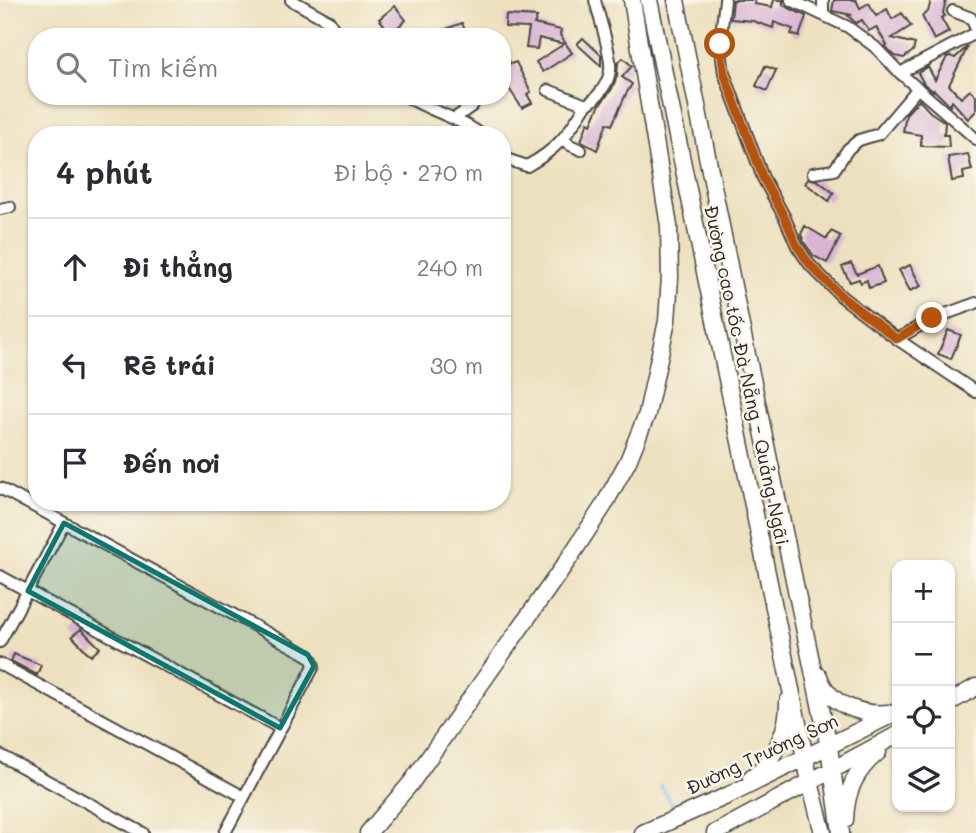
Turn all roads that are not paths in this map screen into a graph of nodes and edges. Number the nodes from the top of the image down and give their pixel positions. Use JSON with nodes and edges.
{"nodes":[{"id":1,"x":291,"y":0,"type":"edge"},
{"id":2,"x":595,"y":0,"type":"edge"},
{"id":3,"x":632,"y":0,"type":"edge"},
{"id":4,"x":649,"y":0,"type":"edge"},
{"id":5,"x":676,"y":0,"type":"edge"},
{"id":6,"x":725,"y":0,"type":"edge"},
{"id":7,"x":791,"y":0,"type":"edge"},
{"id":8,"x":823,"y":0,"type":"edge"},
{"id":9,"x":816,"y":8,"type":"edge"},
{"id":10,"x":953,"y":11,"type":"dead end"},
{"id":11,"x":333,"y":28,"type":"edge"},
{"id":12,"x":976,"y":31,"type":"edge"},
{"id":13,"x":900,"y":73,"type":"junction"},
{"id":14,"x":918,"y":88,"type":"junction"},
{"id":15,"x":548,"y":90,"type":"dead end"},
{"id":16,"x":422,"y":105,"type":"edge"},
{"id":17,"x":472,"y":105,"type":"edge"},
{"id":18,"x":586,"y":105,"type":"junction"},
{"id":19,"x":456,"y":118,"type":"junction"},
{"id":20,"x":468,"y":126,"type":"edge"},
{"id":21,"x":563,"y":139,"type":"junction"},
{"id":22,"x":976,"y":139,"type":"edge"},
{"id":23,"x":581,"y":150,"type":"dead end"},
{"id":24,"x":511,"y":161,"type":"edge"},
{"id":25,"x":813,"y":173,"type":"dead end"},
{"id":26,"x":976,"y":303,"type":"edge"},
{"id":27,"x":897,"y":339,"type":"junction"},
{"id":28,"x":976,"y":392,"type":"edge"},
{"id":29,"x":0,"y":488,"type":"edge"},
{"id":30,"x":28,"y":503,"type":"edge"},
{"id":31,"x":42,"y":511,"type":"edge"},
{"id":32,"x":64,"y":523,"type":"junction"},
{"id":33,"x":0,"y":576,"type":"edge"},
{"id":34,"x":28,"y":591,"type":"junction"},
{"id":35,"x":803,"y":621,"type":"junction"},
{"id":36,"x":778,"y":625,"type":"junction"},
{"id":37,"x":0,"y":642,"type":"edge"},
{"id":38,"x":0,"y":664,"type":"edge"},
{"id":39,"x":976,"y":687,"type":"edge"},
{"id":40,"x":955,"y":698,"type":"edge"},
{"id":41,"x":892,"y":713,"type":"edge"},
{"id":42,"x":892,"y":715,"type":"edge"},
{"id":43,"x":280,"y":728,"type":"junction"},
{"id":44,"x":892,"y":739,"type":"edge"},
{"id":45,"x":892,"y":740,"type":"edge"},
{"id":46,"x":829,"y":747,"type":"junction"},
{"id":47,"x":0,"y":755,"type":"edge"},
{"id":48,"x":806,"y":758,"type":"junction"},
{"id":49,"x":831,"y":771,"type":"junction"},
{"id":50,"x":810,"y":782,"type":"junction"},
{"id":51,"x":244,"y":797,"type":"junction"},
{"id":52,"x":704,"y":805,"type":"junction"},
{"id":53,"x":143,"y":833,"type":"edge"},
{"id":54,"x":225,"y":833,"type":"edge"},
{"id":55,"x":368,"y":833,"type":"edge"},
{"id":56,"x":643,"y":833,"type":"edge"},
{"id":57,"x":715,"y":833,"type":"edge"},
{"id":58,"x":822,"y":833,"type":"edge"},
{"id":59,"x":843,"y":833,"type":"edge"}],
"edges":[{"from":1,"to":11,"type":"street"},
{"from":2,"to":18,"type":"street"},
{"from":3,"to":55,"type":"highway"},
{"from":4,"to":36,"type":"highway","name":"Đường cao tốc Đà Nẵng - Quảng Ngãi"},
{"from":5,"to":35,"type":"highway","name":"Đường cao tốc Đà Nẵng - Quảng Ngãi"},
{"from":6,"to":27,"type":"street"},
{"from":7,"to":9,"type":"street"},
{"from":8,"to":9,"type":"street"},
{"from":9,"to":13,"type":"street"},
{"from":10,"to":12,"type":"street"},
{"from":12,"to":13,"type":"street"},
{"from":13,"to":14,"type":"street"},
{"from":14,"to":22,"type":"street"},
{"from":14,"to":25,"type":"street"},
{"from":15,"to":18,"type":"street"},
{"from":16,"to":19,"type":"street"},
{"from":17,"to":19,"type":"street"},
{"from":18,"to":21,"type":"street"},
{"from":19,"to":20,"type":"street"},
{"from":21,"to":23,"type":"street"},
{"from":21,"to":24,"type":"street"},
{"from":26,"to":27,"type":"street"},
{"from":27,"to":28,"type":"street"},
{"from":29,"to":30,"type":"street"},
{"from":31,"to":32,"type":"street"},
{"from":32,"to":34,"type":"street"},
{"from":32,"to":43,"type":"street"},
{"from":33,"to":34,"type":"street"},
{"from":34,"to":37,"type":"street"},
{"from":34,"to":43,"type":"street"},
{"from":35,"to":41,"type":"highway"},
{"from":35,"to":46,"type":"highway","name":"Đường cao tốc Đà Nẵng - Quảng Ngãi"},
{"from":36,"to":48,"type":"highway","name":"Đường cao tốc Đà Nẵng - Quảng Ngãi"},
{"from":36,"to":52,"type":"highway"},
{"from":38,"to":51,"type":"street"},
{"from":39,"to":40,"type":"highway"},
{"from":42,"to":46,"type":"highway","name":"Đường Trường Sơn"},
{"from":43,"to":51,"type":"street"},
{"from":44,"to":49,"type":"highway"},
{"from":45,"to":59,"type":"highway"},
{"from":46,"to":48,"type":"highway","name":"Đường Trường Sơn"},
{"from":46,"to":49,"type":"highway","name":"Đường cao tốc Đà Nẵng - Quảng Ngãi"},
{"from":47,"to":53,"type":"street"},
{"from":48,"to":50,"type":"highway","name":"Đường cao tốc Đà Nẵng - Quảng Ngãi"},
{"from":48,"to":52,"type":"highway","name":"Đường Trường Sơn"},
{"from":49,"to":50,"type":"highway"},
{"from":49,"to":59,"type":"highway","name":"Đường cao tốc Đà Nẵng - Quảng Ngãi"},
{"from":50,"to":57,"type":"highway"},
{"from":50,"to":58,"type":"highway","name":"Đường cao tốc Đà Nẵng - Quảng Ngãi"},
{"from":51,"to":54,"type":"street"},
{"from":52,"to":56,"type":"highway","name":"Đường Trường Sơn"}]}
